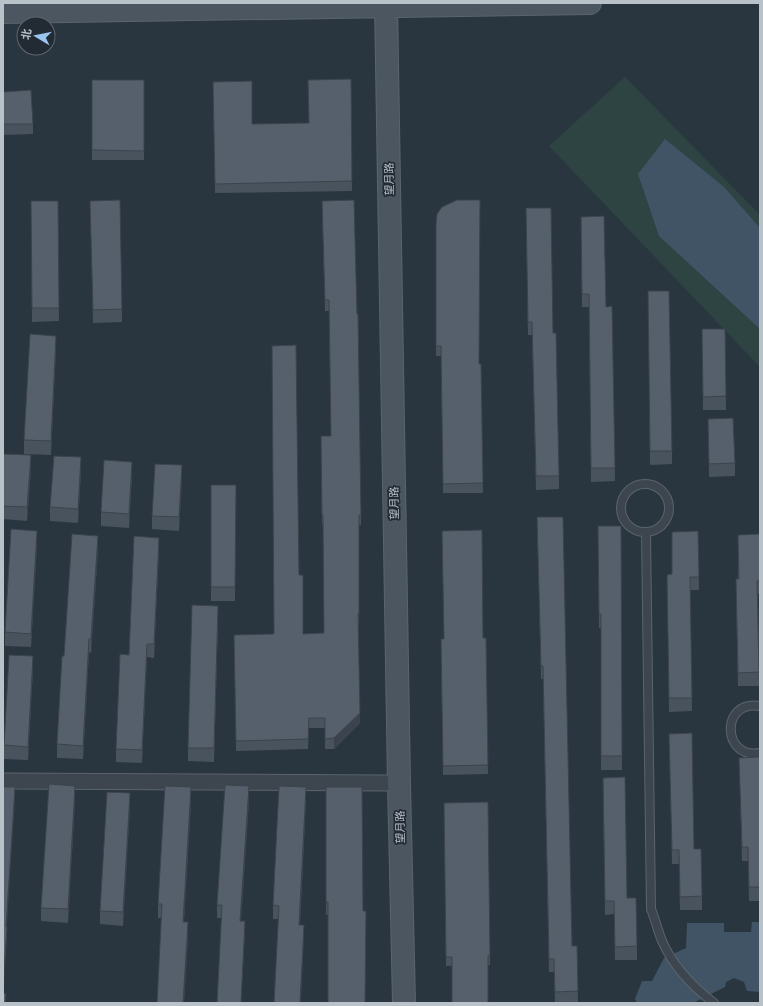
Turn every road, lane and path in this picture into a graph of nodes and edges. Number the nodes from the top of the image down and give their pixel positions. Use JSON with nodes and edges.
{"nodes":[{"id":1,"x":590,"y":3,"type":"edge"},
{"id":2,"x":381,"y":4,"type":"edge"},
{"id":3,"x":3,"y":12,"type":"edge"},
{"id":4,"x":646,"y":532,"type":"junction"},
{"id":5,"x":760,"y":706,"type":"edge"},
{"id":6,"x":760,"y":753,"type":"edge"},
{"id":7,"x":3,"y":781,"type":"edge"},
{"id":8,"x":387,"y":783,"type":"junction"},
{"id":9,"x":391,"y":1003,"type":"edge"},
{"id":10,"x":404,"y":1003,"type":"edge"},
{"id":11,"x":714,"y":1003,"type":"edge"}],
"edges":[{"from":1,"to":2,"type":"street"},
{"from":2,"to":3,"type":"street"},
{"from":2,"to":8,"type":"street","name":"望月路"},
{"from":2,"to":10,"type":"street","name":"望月路"},
{"from":4,"to":4,"type":"lane"},
{"from":4,"to":11,"type":"lane"},
{"from":5,"to":6,"type":"lane"},
{"from":7,"to":8,"type":"street"},
{"from":8,"to":9,"type":"street","name":"望月路"}]}
